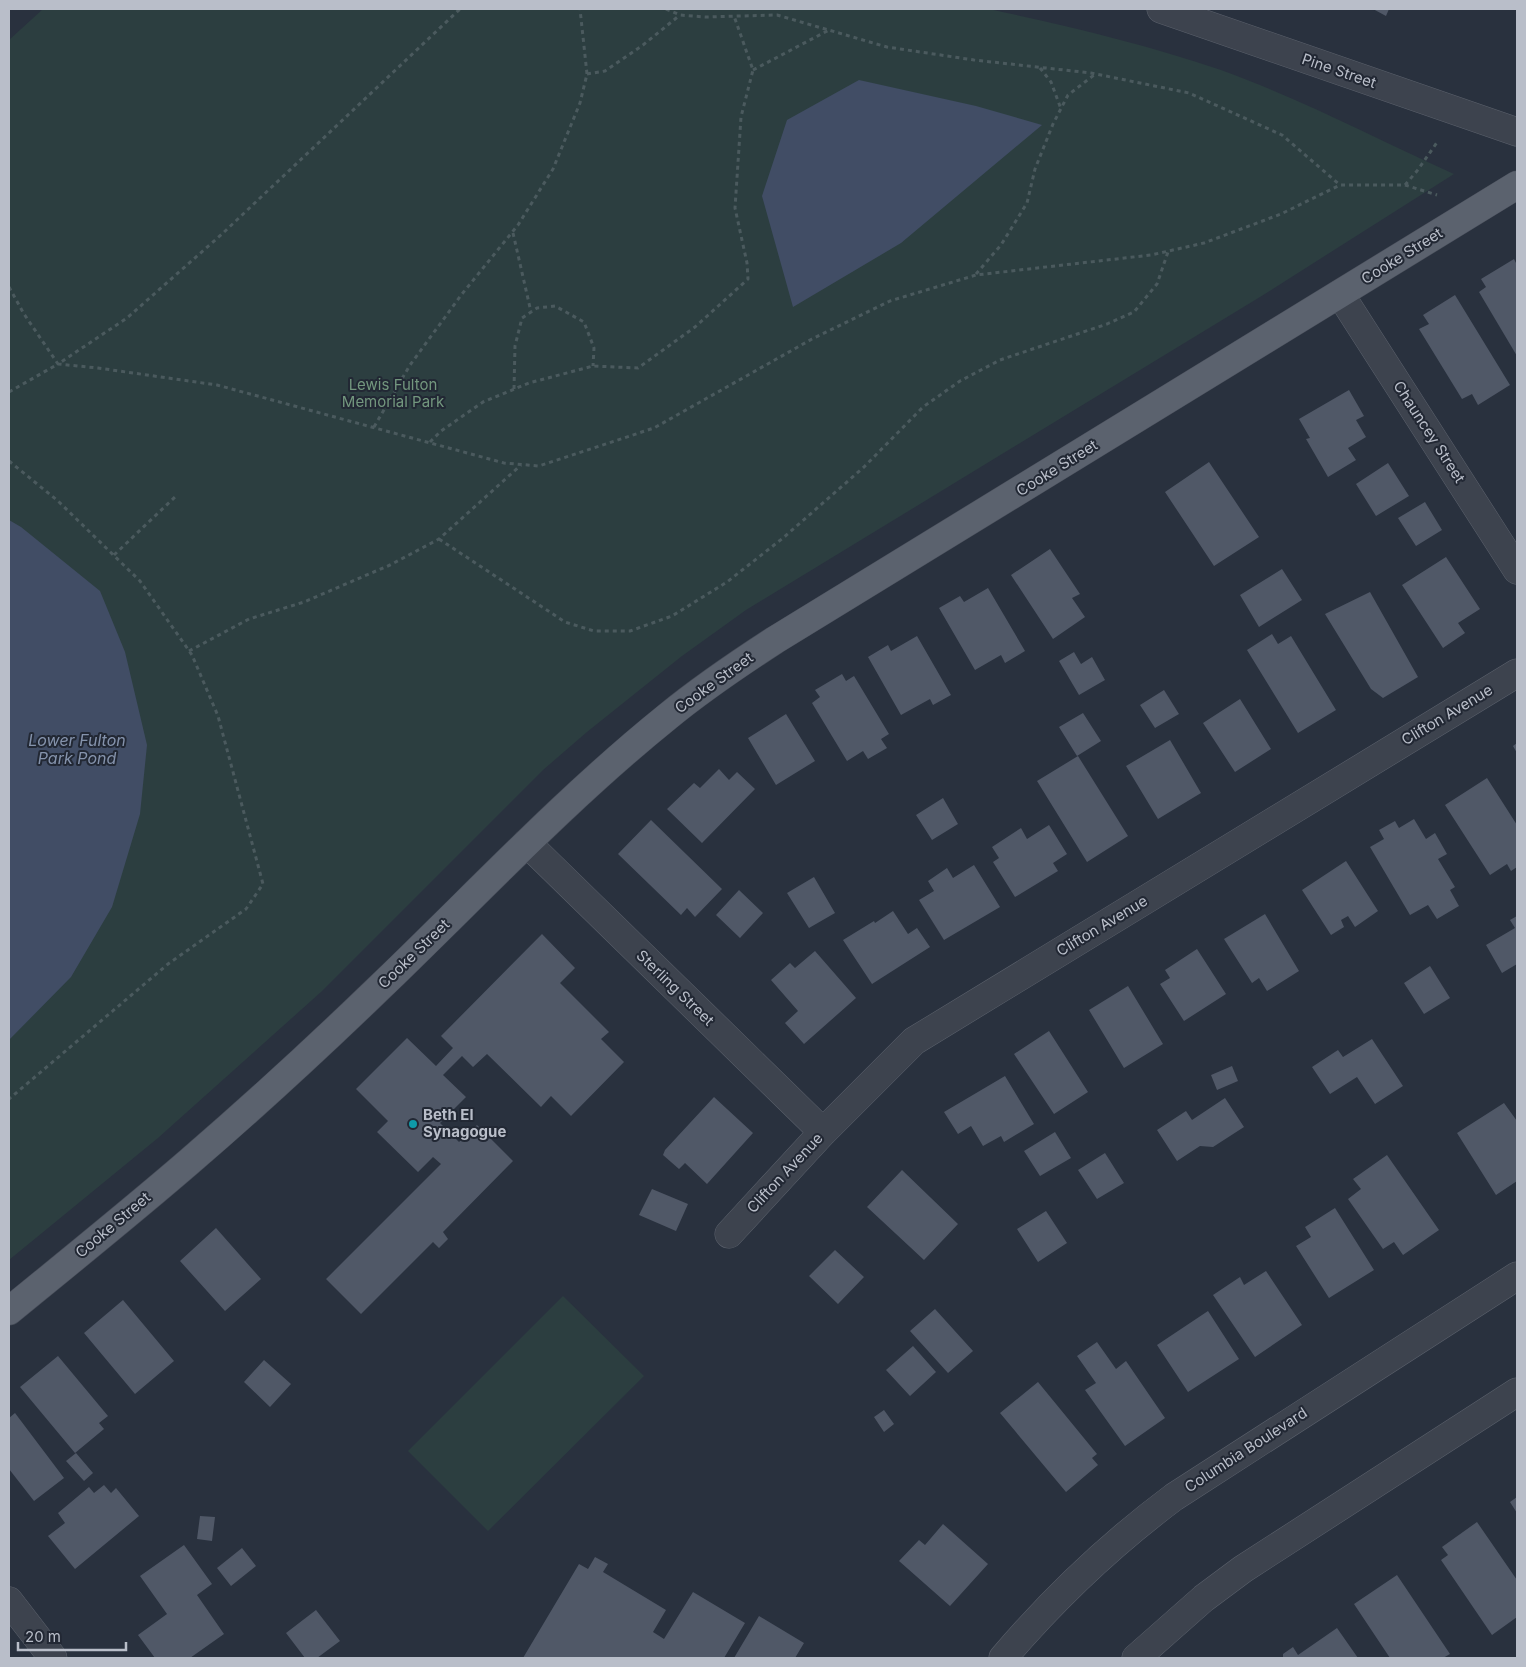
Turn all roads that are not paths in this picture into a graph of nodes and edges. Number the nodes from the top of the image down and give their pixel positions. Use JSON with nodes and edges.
{"nodes":[{"id":1,"x":1161,"y":9,"type":"edge"},
{"id":2,"x":1517,"y":132,"type":"edge"},
{"id":3,"x":1517,"y":185,"type":"edge"},
{"id":4,"x":1340,"y":294,"type":"junction"},
{"id":5,"x":1517,"y":570,"type":"edge"},
{"id":6,"x":1517,"y":673,"type":"edge"},
{"id":7,"x":528,"y":843,"type":"junction"},
{"id":8,"x":822,"y":1132,"type":"junction"},
{"id":9,"x":729,"y":1234,"type":"dead end"},
{"id":10,"x":1517,"y":1276,"type":"edge"},
{"id":11,"x":9,"y":1311,"type":"edge"},
{"id":12,"x":1517,"y":1392,"type":"edge"},
{"id":13,"x":9,"y":1601,"type":"edge"},
{"id":14,"x":53,"y":1658,"type":"edge"},
{"id":15,"x":1003,"y":1658,"type":"edge"},
{"id":16,"x":1136,"y":1658,"type":"edge"}],
"edges":[{"from":1,"to":2,"type":"street","name":"Pine Street"},
{"from":3,"to":4,"type":"main road","name":"Cooke Street"},
{"from":4,"to":5,"type":"street","name":"Chauncey Street"},
{"from":4,"to":7,"type":"main road","name":"Cooke Street"},
{"from":6,"to":8,"type":"street","name":"Clifton Avenue"},
{"from":7,"to":8,"type":"street","name":"Sterling Street"},
{"from":7,"to":11,"type":"main road","name":"Cooke Street"},
{"from":8,"to":9,"type":"street","name":"Clifton Avenue"},
{"from":10,"to":15,"type":"street","name":"Columbia Boulevard"},
{"from":12,"to":16,"type":"street"},
{"from":13,"to":14,"type":"street"}]}
